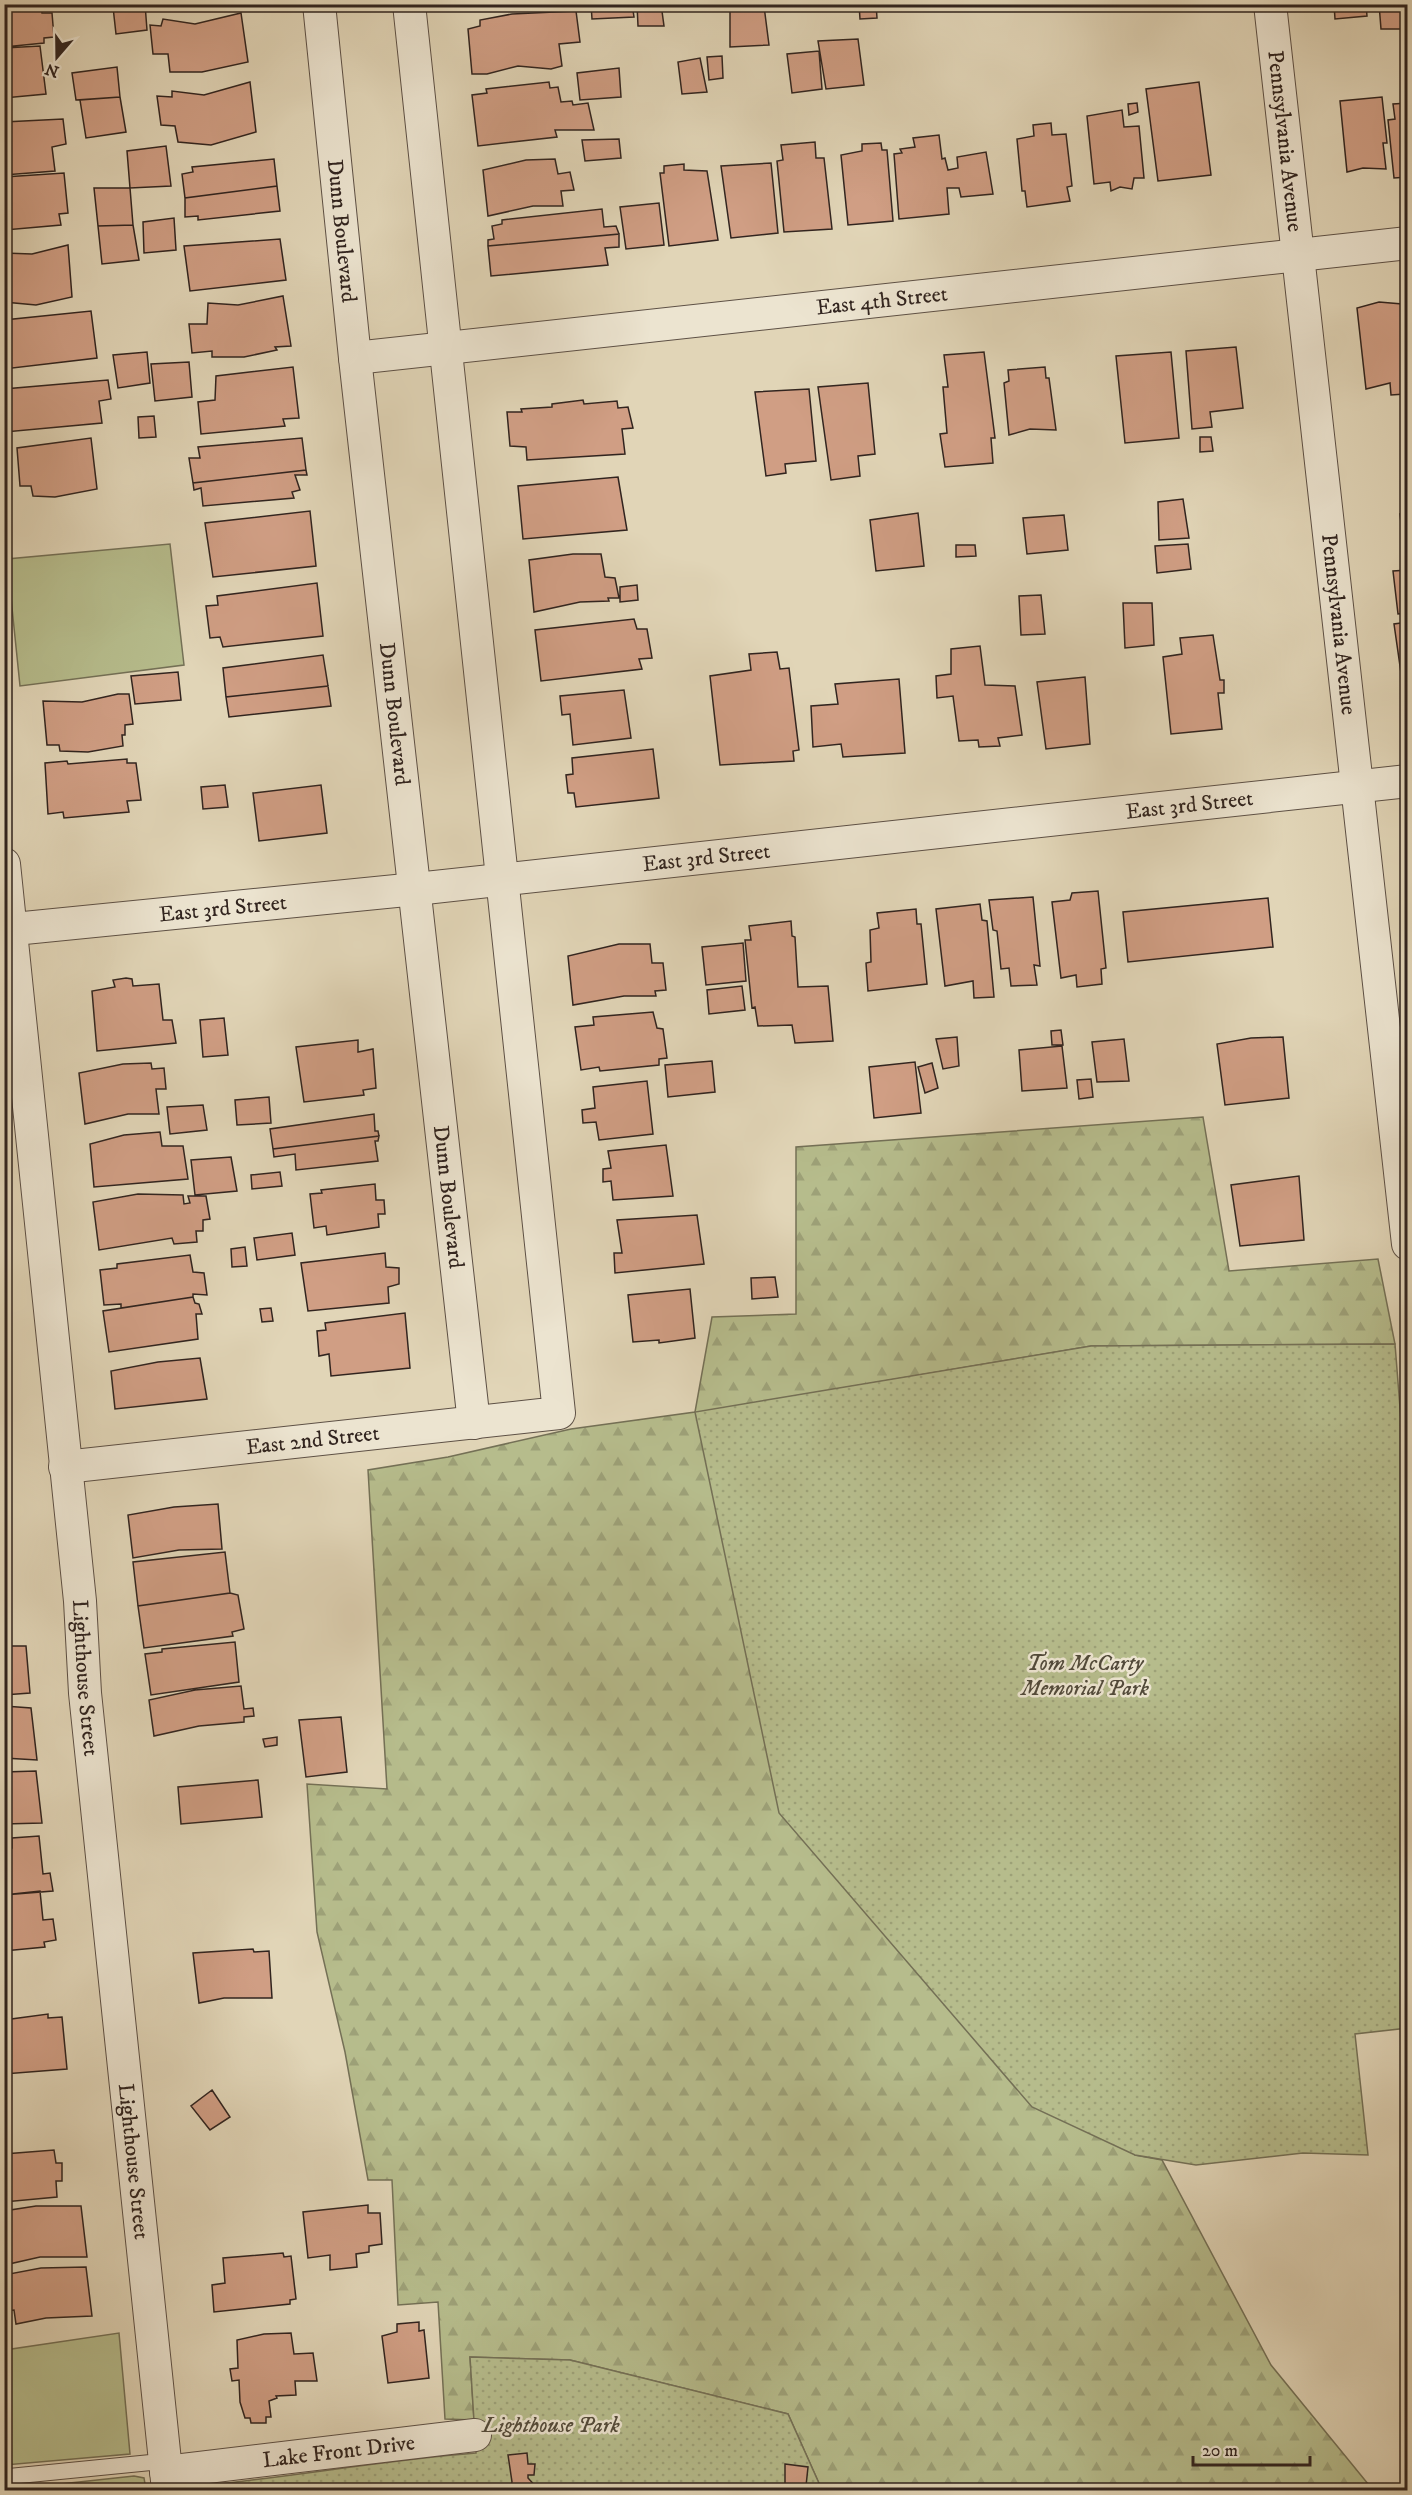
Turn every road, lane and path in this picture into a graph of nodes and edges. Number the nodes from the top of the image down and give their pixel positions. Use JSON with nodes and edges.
{"nodes":[{"id":1,"x":319,"y":4,"type":"edge"},
{"id":2,"x":409,"y":4,"type":"edge"},
{"id":3,"x":1270,"y":4,"type":"edge"},
{"id":4,"x":1407,"y":243,"type":"edge"},
{"id":5,"x":1296,"y":255,"type":"junction"},
{"id":6,"x":446,"y":348,"type":"junction"},
{"id":7,"x":355,"y":357,"type":"junction"},
{"id":8,"x":1407,"y":781,"type":"edge"},
{"id":9,"x":1356,"y":786,"type":"junction"},
{"id":10,"x":4,"y":864,"type":"edge"},
{"id":11,"x":502,"y":879,"type":"junction"},
{"id":12,"x":416,"y":889,"type":"junction"},
{"id":13,"x":8,"y":930,"type":"edge"},
{"id":14,"x":1407,"y":1244,"type":"edge"},
{"id":15,"x":474,"y":1423,"type":"junction"},
{"id":16,"x":65,"y":1467,"type":"junction"},
{"id":17,"x":475,"y":2435,"type":"dead end"},
{"id":18,"x":167,"y":2474,"type":"edge"},
{"id":19,"x":4,"y":2477,"type":"edge"}],
"edges":[{"from":1,"to":7,"type":"street","name":"Dunn Boulevard"},
{"from":2,"to":6,"type":"street"},
{"from":3,"to":5,"type":"street","name":"Pennsylvania Avenue"},
{"from":4,"to":5,"type":"street","name":"East 4th Street"},
{"from":5,"to":6,"type":"street","name":"East 4th Street"},
{"from":5,"to":9,"type":"street","name":"Pennsylvania Avenue"},
{"from":6,"to":7,"type":"street","name":"East 4th Street"},
{"from":6,"to":11,"type":"street"},
{"from":7,"to":12,"type":"street","name":"Dunn Boulevard"},
{"from":8,"to":9,"type":"street","name":"East 3rd Street"},
{"from":9,"to":11,"type":"street","name":"East 3rd Street"},
{"from":9,"to":14,"type":"street","name":"Pennsylvania Avenue"},
{"from":10,"to":13,"type":"street","name":"Lighthouse Street"},
{"from":11,"to":12,"type":"street","name":"East 3rd Street"},
{"from":11,"to":15,"type":"street","name":"East 2nd Street"},
{"from":12,"to":13,"type":"street","name":"East 3rd Street"},
{"from":12,"to":15,"type":"street","name":"Dunn Boulevard"},
{"from":13,"to":16,"type":"street","name":"Lighthouse Street"},
{"from":15,"to":16,"type":"street","name":"East 2nd Street"},
{"from":16,"to":18,"type":"street","name":"Lighthouse Street"},
{"from":17,"to":18,"type":"street","name":"Lake Front Drive"},
{"from":18,"to":19,"type":"lane"}]}
